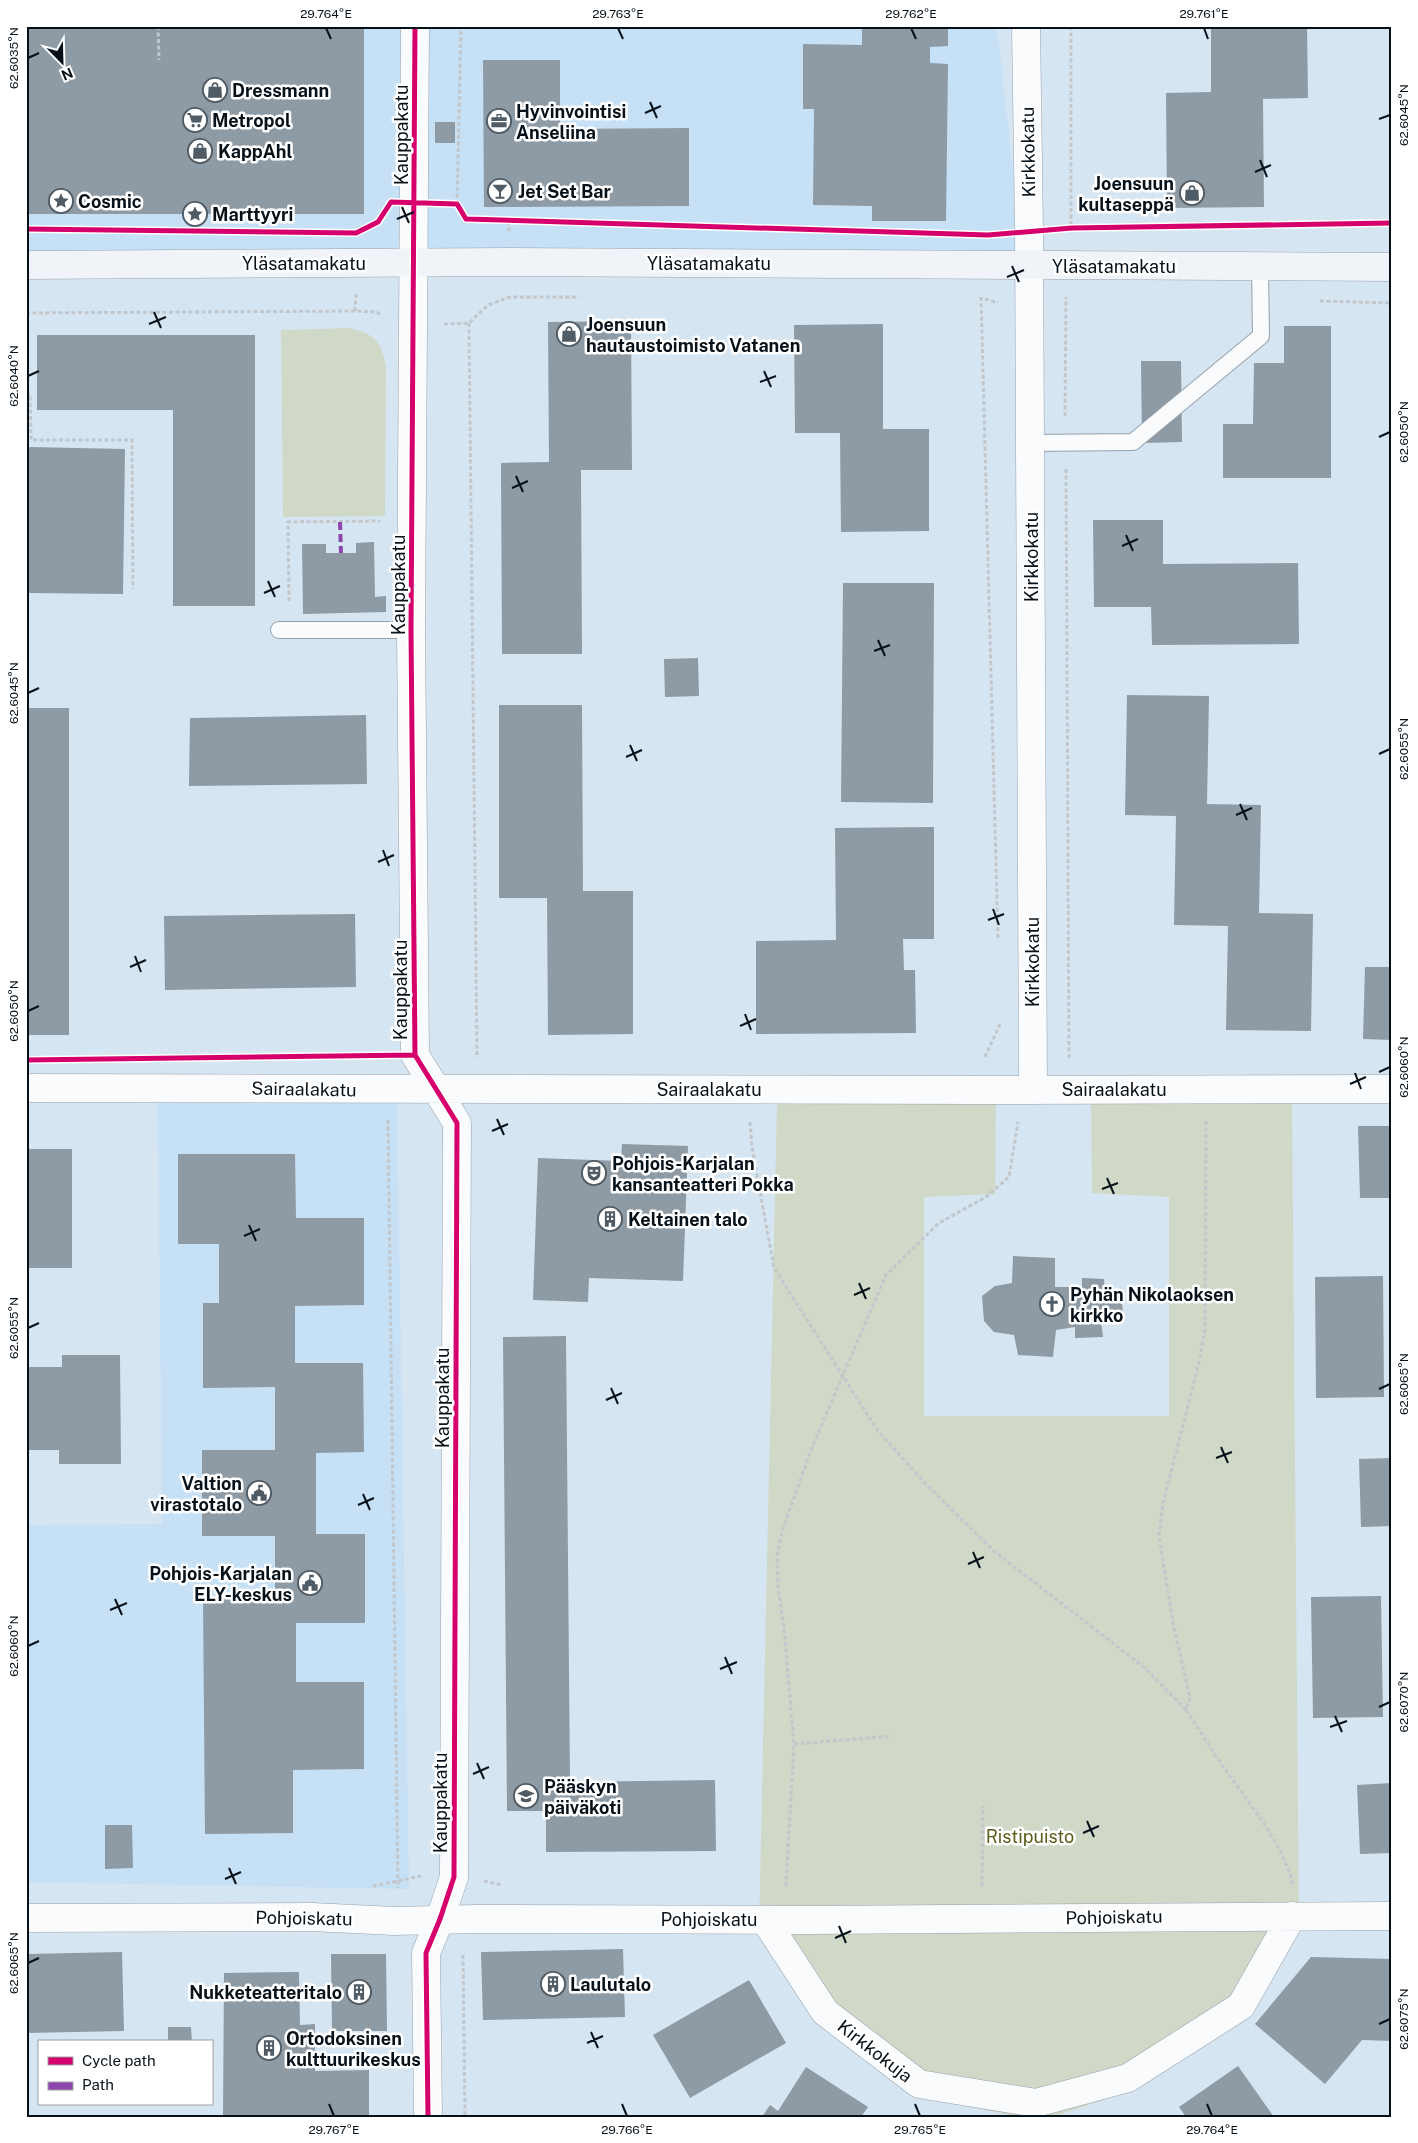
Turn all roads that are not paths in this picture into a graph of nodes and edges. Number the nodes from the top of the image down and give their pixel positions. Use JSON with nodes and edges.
{"nodes":[{"id":1,"x":415,"y":26,"type":"edge"},
{"id":2,"x":1026,"y":26,"type":"edge"},
{"id":3,"x":413,"y":263,"type":"junction"},
{"id":4,"x":26,"y":265,"type":"edge"},
{"id":5,"x":1029,"y":265,"type":"junction"},
{"id":6,"x":1260,"y":266,"type":"junction"},
{"id":7,"x":1392,"y":267,"type":"edge"},
{"id":8,"x":1030,"y":443,"type":"junction"},
{"id":9,"x":279,"y":630,"type":"dead end"},
{"id":10,"x":411,"y":630,"type":"junction"},
{"id":11,"x":26,"y":1088,"type":"edge"},
{"id":12,"x":1033,"y":1089,"type":"junction"},
{"id":13,"x":1392,"y":1089,"type":"edge"},
{"id":14,"x":438,"y":1090,"type":"junction"},
{"id":15,"x":1292,"y":1916,"type":"junction"},
{"id":16,"x":1392,"y":1916,"type":"edge"},
{"id":17,"x":26,"y":1918,"type":"edge"},
{"id":18,"x":440,"y":1919,"type":"junction"},
{"id":19,"x":765,"y":1920,"type":"junction"},
{"id":20,"x":428,"y":2117,"type":"edge"}],
"edges":[{"from":1,"to":3,"type":"street","name":"Kauppakatu"},
{"from":2,"to":5,"type":"street","name":"Kirkkokatu"},
{"from":3,"to":4,"type":"main road","name":"Yläsatamakatu"},
{"from":3,"to":5,"type":"main road","name":"Yläsatamakatu"},
{"from":3,"to":10,"type":"street","name":"Kauppakatu"},
{"from":5,"to":6,"type":"main road","name":"Yläsatamakatu"},
{"from":5,"to":8,"type":"street","name":"Kirkkokatu"},
{"from":6,"to":7,"type":"main road","name":"Yläsatamakatu"},
{"from":6,"to":8,"type":"lane"},
{"from":8,"to":12,"type":"street","name":"Kirkkokatu"},
{"from":9,"to":10,"type":"lane"},
{"from":10,"to":14,"type":"street","name":"Kauppakatu"},
{"from":11,"to":14,"type":"street","name":"Sairaalakatu"},
{"from":12,"to":13,"type":"street","name":"Sairaalakatu"},
{"from":12,"to":14,"type":"street","name":"Sairaalakatu"},
{"from":14,"to":18,"type":"street","name":"Kauppakatu"},
{"from":15,"to":16,"type":"street","name":"Pohjoiskatu"},
{"from":15,"to":19,"type":"street","name":"Pohjoiskatu"},
{"from":15,"to":19,"type":"street","name":"Kirkkokuja"},
{"from":17,"to":18,"type":"street","name":"Pohjoiskatu"},
{"from":18,"to":19,"type":"street","name":"Pohjoiskatu"},
{"from":18,"to":20,"type":"street","name":"Kauppakatu"}]}
